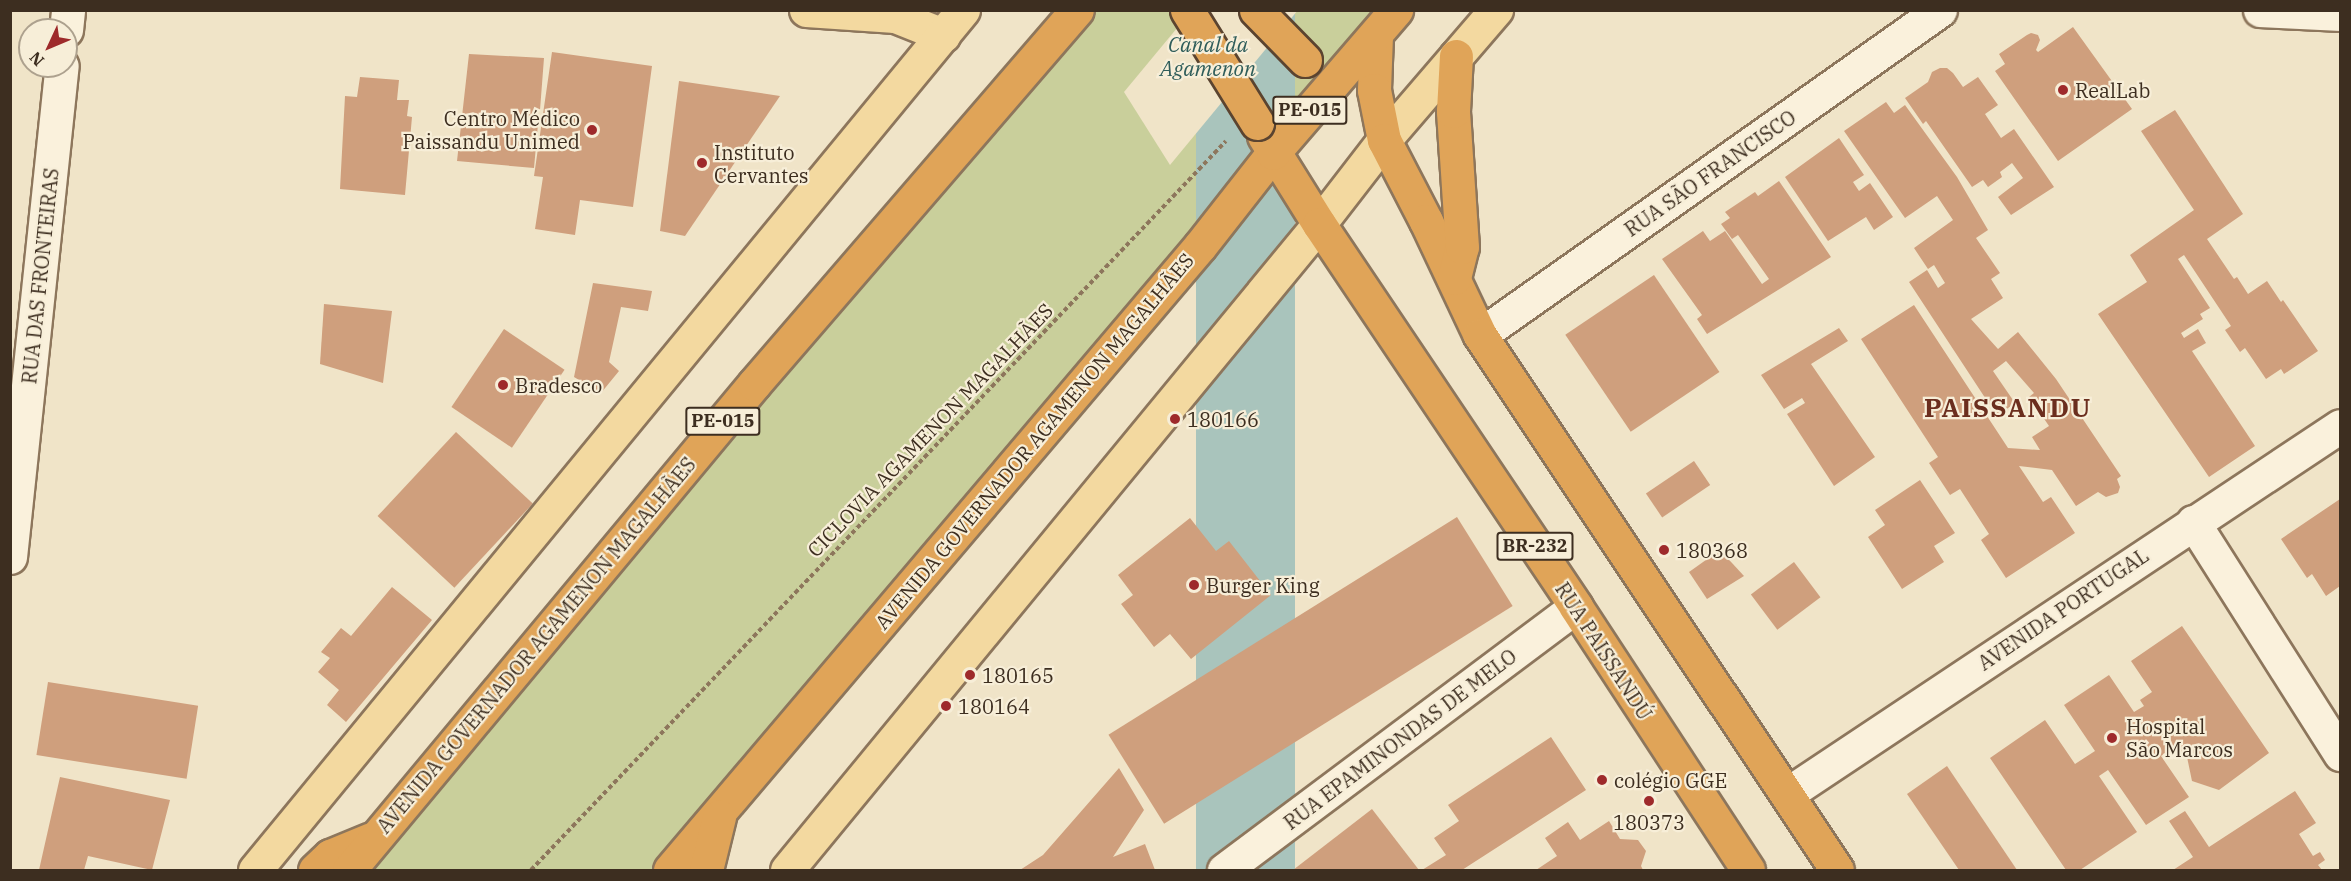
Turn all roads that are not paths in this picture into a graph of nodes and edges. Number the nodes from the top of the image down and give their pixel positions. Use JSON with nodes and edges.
{"nodes":[{"id":1,"x":806,"y":10,"type":"edge"},
{"id":2,"x":963,"y":10,"type":"edge"},
{"id":3,"x":1077,"y":10,"type":"edge"},
{"id":4,"x":1187,"y":10,"type":"edge"},
{"id":5,"x":1256,"y":10,"type":"edge"},
{"id":6,"x":1496,"y":10,"type":"edge"},
{"id":7,"x":1941,"y":10,"type":"edge"},
{"id":8,"x":2260,"y":10,"type":"edge"},
{"id":9,"x":895,"y":13,"type":"edge"},
{"id":10,"x":2340,"y":14,"type":"edge"},
{"id":11,"x":1386,"y":23,"type":"edge"},
{"id":12,"x":943,"y":35,"type":"junction"},
{"id":13,"x":1456,"y":56,"type":"junction"},
{"id":14,"x":1347,"y":68,"type":"junction"},
{"id":15,"x":61,"y":78,"type":"edge"},
{"id":16,"x":1384,"y":140,"type":"junction"},
{"id":17,"x":1273,"y":153,"type":"junction"},
{"id":18,"x":1318,"y":224,"type":"junction"},
{"id":19,"x":1454,"y":278,"type":"junction"},
{"id":20,"x":1480,"y":335,"type":"junction"},
{"id":21,"x":2340,"y":426,"type":"edge"},
{"id":22,"x":2193,"y":522,"type":"junction"},
{"id":23,"x":10,"y":557,"type":"edge"},
{"id":24,"x":1576,"y":607,"type":"junction"},
{"id":25,"x":2340,"y":754,"type":"edge"},
{"id":26,"x":1787,"y":794,"type":"junction"},
{"id":27,"x":721,"y":811,"type":"junction"},
{"id":28,"x":376,"y":838,"type":"junction"},
{"id":29,"x":255,"y":870,"type":"edge"},
{"id":30,"x":315,"y":870,"type":"edge"},
{"id":31,"x":349,"y":870,"type":"edge"},
{"id":32,"x":670,"y":870,"type":"edge"},
{"id":33,"x":706,"y":870,"type":"edge"},
{"id":34,"x":787,"y":870,"type":"edge"},
{"id":35,"x":1224,"y":870,"type":"edge"},
{"id":36,"x":1748,"y":870,"type":"edge"},
{"id":37,"x":1837,"y":870,"type":"edge"}],
"edges":[{"from":1,"to":9,"type":"main road"},
{"from":2,"to":12,"type":"main road"},
{"from":3,"to":28,"type":"highway","name":"AVENIDA GOVERNADOR AGAMENON MAGALHÃES","number":"PE-015"},
{"from":4,"to":17,"type":"highway","number":"BR-232","bridge":true},
{"from":5,"to":14,"type":"highway","bridge":true},
{"from":6,"to":13,"type":"main road"},
{"from":7,"to":20,"type":"street","name":"RUA SÃO FRANCISCO"},
{"from":8,"to":10,"type":"street"},
{"from":9,"to":12,"type":"main road"},
{"from":11,"to":14,"type":"highway","name":"AVENIDA GOVERNADOR AGAMENON MAGALHÃES","number":"PE-015"},
{"from":11,"to":16,"type":"highway"},
{"from":12,"to":29,"type":"main road"},
{"from":13,"to":16,"type":"main road"},
{"from":13,"to":19,"type":"highway"},
{"from":14,"to":17,"type":"highway","name":"AVENIDA GOVERNADOR AGAMENON MAGALHÃES","number":"PE-015"},
{"from":15,"to":23,"type":"street","name":"RUA DAS FRONTEIRAS"},
{"from":16,"to":18,"type":"main road"},
{"from":16,"to":19,"type":"highway"},
{"from":17,"to":18,"type":"highway","number":"BR-232"},
{"from":17,"to":27,"type":"highway","name":"AVENIDA GOVERNADOR AGAMENON MAGALHÃES","number":"PE-015"},
{"from":18,"to":24,"type":"highway","name":"RUA PAISSANDÚ","number":"BR-232"},
{"from":18,"to":34,"type":"main road"},
{"from":19,"to":20,"type":"highway"},
{"from":20,"to":26,"type":"highway"},
{"from":21,"to":22,"type":"street","name":"AVENIDA PORTUGAL"},
{"from":22,"to":25,"type":"street"},
{"from":22,"to":26,"type":"street","name":"AVENIDA PORTUGAL"},
{"from":24,"to":35,"type":"street","name":"RUA EPAMINONDAS DE MELO"},
{"from":24,"to":36,"type":"highway","name":"RUA PAISSANDÚ","number":"BR-232"},
{"from":26,"to":37,"type":"highway"},
{"from":27,"to":32,"type":"highway","name":"AVENIDA GOVERNADOR AGAMENON MAGALHÃES","number":"PE-015"},
{"from":27,"to":33,"type":"highway"},
{"from":28,"to":30,"type":"highway"},
{"from":28,"to":31,"type":"highway","name":"AVENIDA GOVERNADOR AGAMENON MAGALHÃES","number":"PE-015"}]}
